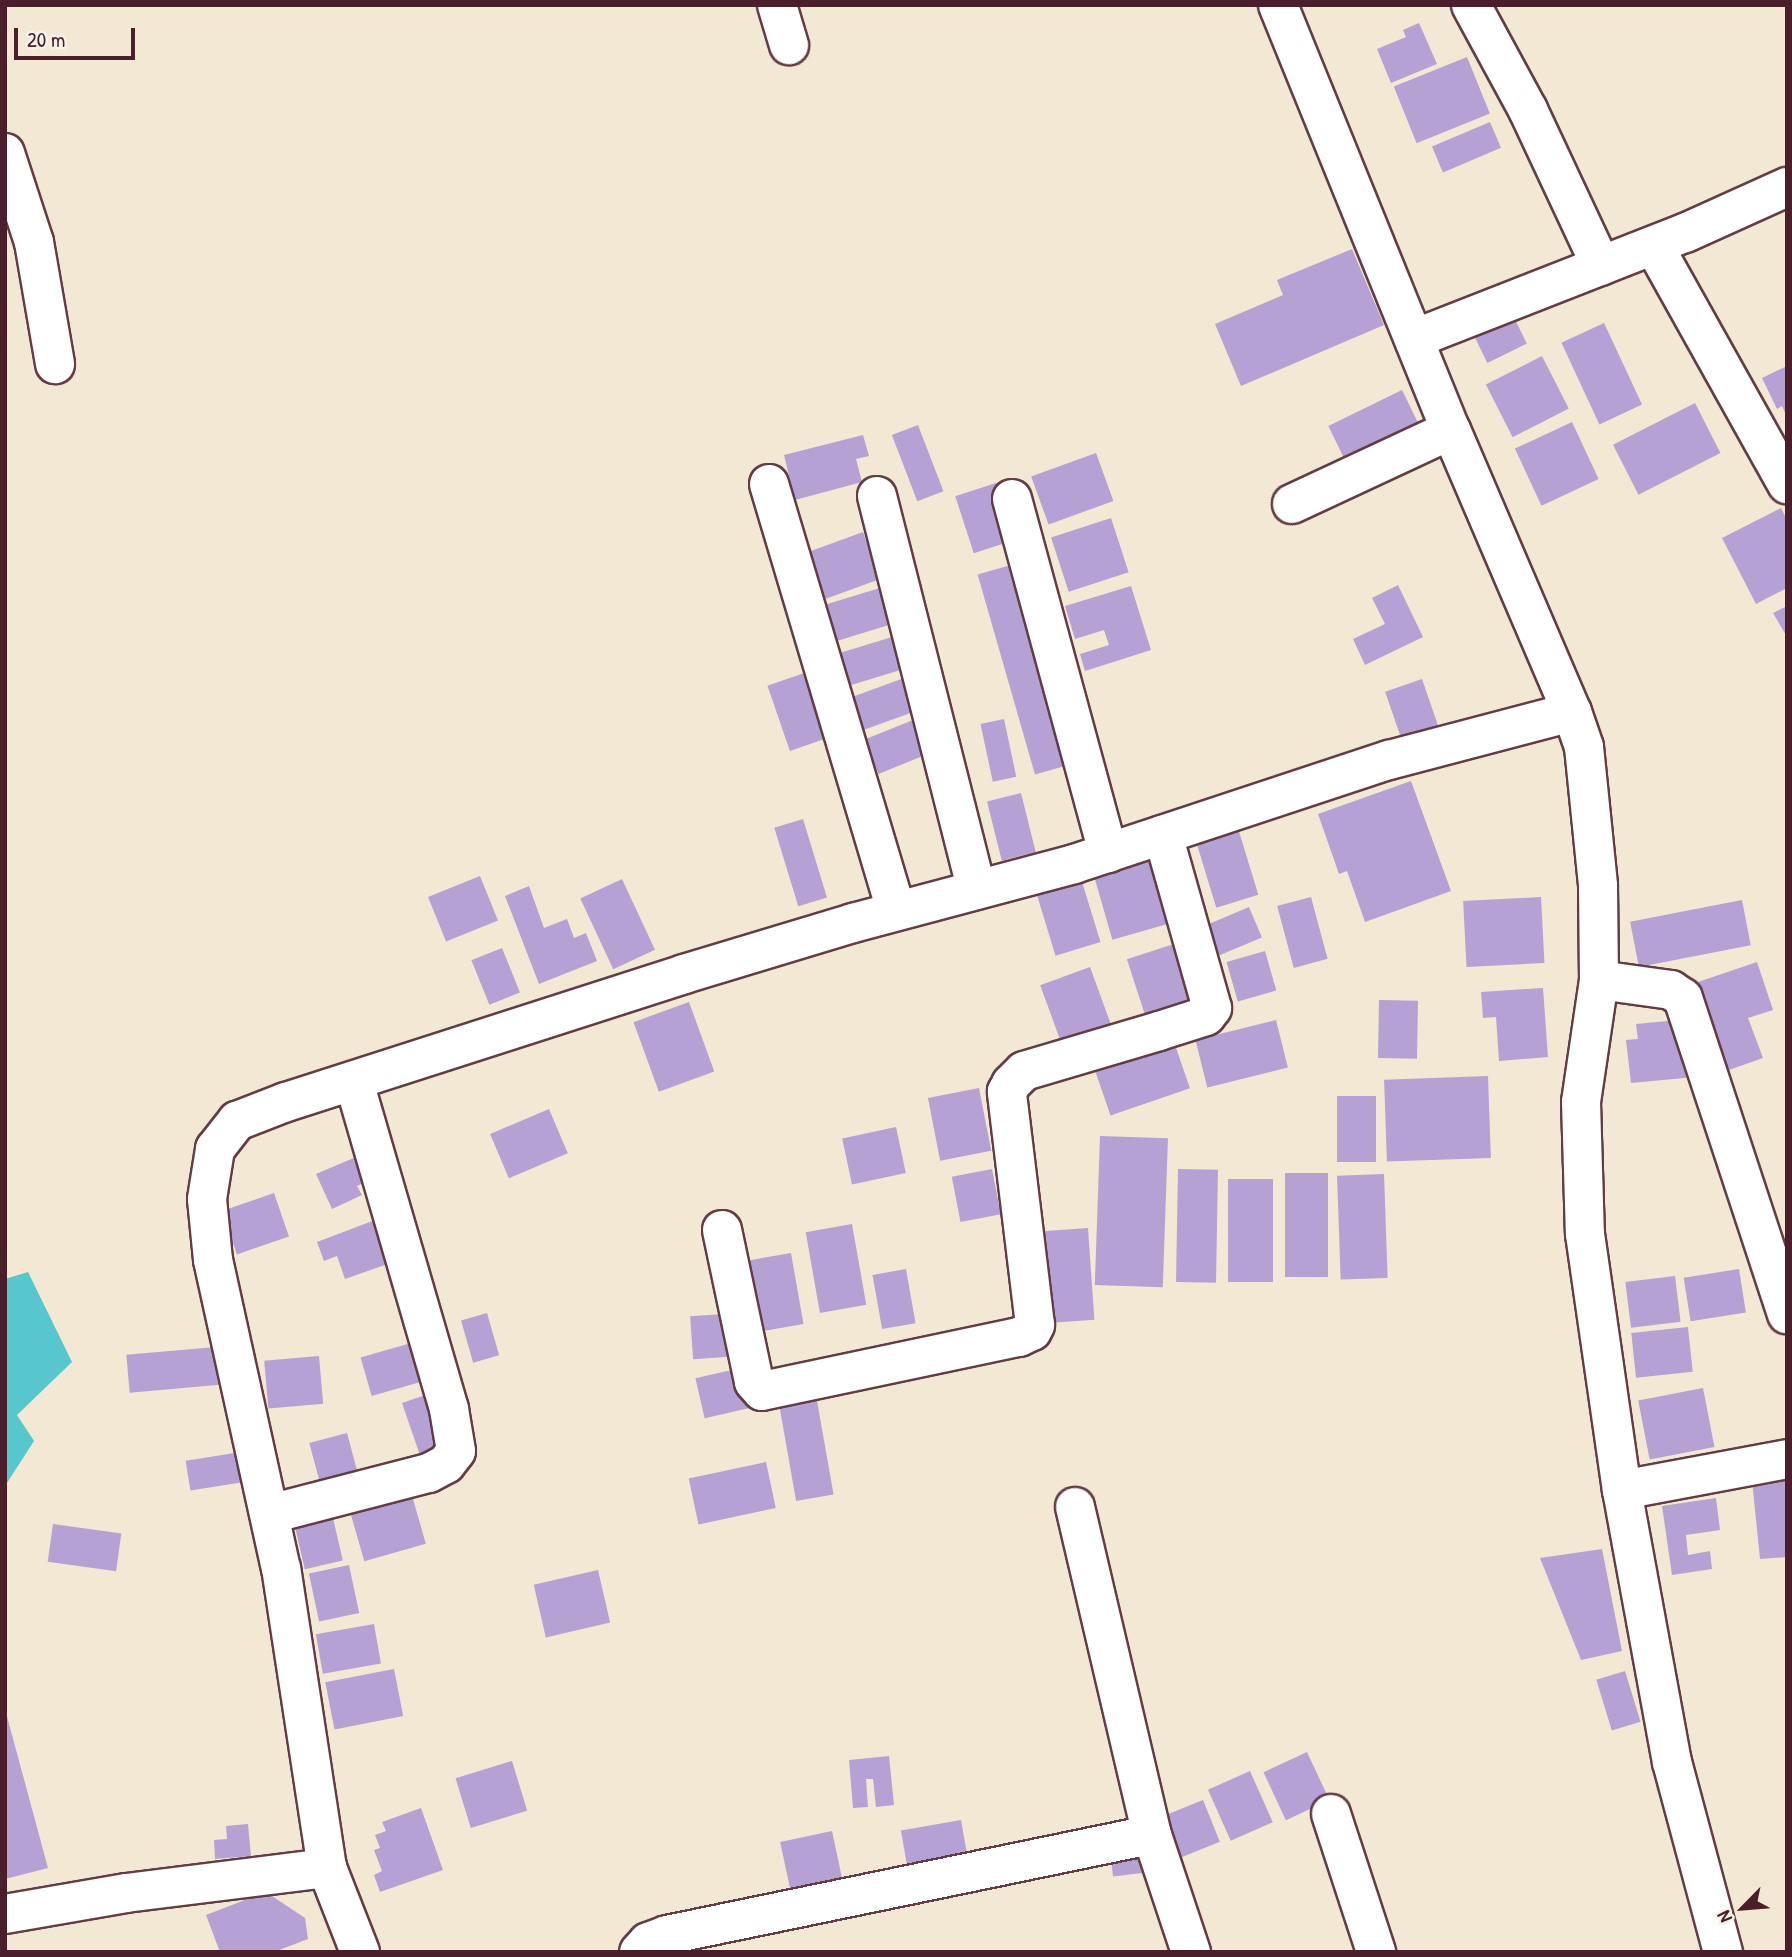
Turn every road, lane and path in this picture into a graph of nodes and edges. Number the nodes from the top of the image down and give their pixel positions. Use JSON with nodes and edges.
{"nodes":[{"id":1,"x":777,"y":5,"type":"edge"},
{"id":2,"x":1278,"y":5,"type":"edge"},
{"id":3,"x":1471,"y":5,"type":"edge"},
{"id":4,"x":789,"y":45,"type":"dead end"},
{"id":5,"x":5,"y":153,"type":"edge"},
{"id":6,"x":1787,"y":187,"type":"edge"},
{"id":7,"x":1654,"y":246,"type":"junction"},
{"id":8,"x":1601,"y":266,"type":"junction"},
{"id":9,"x":1414,"y":339,"type":"junction"},
{"id":10,"x":55,"y":364,"type":"dead end"},
{"id":11,"x":1451,"y":430,"type":"junction"},
{"id":12,"x":769,"y":484,"type":"dead end"},
{"id":13,"x":1787,"y":484,"type":"edge"},
{"id":14,"x":877,"y":496,"type":"dead end"},
{"id":15,"x":1012,"y":499,"type":"dead end"},
{"id":16,"x":1293,"y":504,"type":"dead end"},
{"id":17,"x":1572,"y":712,"type":"junction"},
{"id":18,"x":1163,"y":835,"type":"junction"},
{"id":19,"x":1108,"y":853,"type":"junction"},
{"id":20,"x":977,"y":890,"type":"junction"},
{"id":21,"x":896,"y":911,"type":"junction"},
{"id":22,"x":1599,"y":980,"type":"junction"},
{"id":23,"x":354,"y":1082,"type":"junction"},
{"id":24,"x":722,"y":1230,"type":"dead end"},
{"id":25,"x":1787,"y":1314,"type":"edge"},
{"id":26,"x":1787,"y":1459,"type":"edge"},
{"id":27,"x":1622,"y":1490,"type":"junction"},
{"id":28,"x":1075,"y":1507,"type":"dead end"},
{"id":29,"x":270,"y":1514,"type":"junction"},
{"id":30,"x":1331,"y":1814,"type":"dead end"},
{"id":31,"x":1152,"y":1835,"type":"junction"},
{"id":32,"x":327,"y":1868,"type":"junction"},
{"id":33,"x":5,"y":1914,"type":"edge"},
{"id":34,"x":360,"y":1952,"type":"edge"},
{"id":35,"x":639,"y":1952,"type":"edge"},
{"id":36,"x":1191,"y":1952,"type":"edge"},
{"id":37,"x":1376,"y":1952,"type":"edge"},
{"id":38,"x":1723,"y":1952,"type":"edge"}],
"edges":[{"from":1,"to":4,"type":"street"},
{"from":2,"to":9,"type":"street"},
{"from":3,"to":8,"type":"street"},
{"from":5,"to":10,"type":"street"},
{"from":6,"to":7,"type":"street"},
{"from":7,"to":8,"type":"street"},
{"from":7,"to":13,"type":"street"},
{"from":8,"to":9,"type":"street"},
{"from":9,"to":11,"type":"street"},
{"from":11,"to":16,"type":"street"},
{"from":11,"to":17,"type":"street"},
{"from":12,"to":21,"type":"street"},
{"from":14,"to":20,"type":"street"},
{"from":15,"to":19,"type":"street"},
{"from":17,"to":18,"type":"street"},
{"from":17,"to":22,"type":"street"},
{"from":18,"to":19,"type":"street"},
{"from":18,"to":24,"type":"street"},
{"from":19,"to":20,"type":"street"},
{"from":20,"to":21,"type":"street"},
{"from":21,"to":23,"type":"street"},
{"from":22,"to":25,"type":"street"},
{"from":22,"to":27,"type":"street"},
{"from":23,"to":29,"type":"street"},
{"from":23,"to":29,"type":"street"},
{"from":26,"to":27,"type":"street"},
{"from":27,"to":38,"type":"street"},
{"from":28,"to":31,"type":"street"},
{"from":29,"to":32,"type":"street"},
{"from":30,"to":37,"type":"street"},
{"from":31,"to":35,"type":"street"},
{"from":31,"to":36,"type":"street"},
{"from":32,"to":33,"type":"street"},
{"from":32,"to":34,"type":"street"}]}
